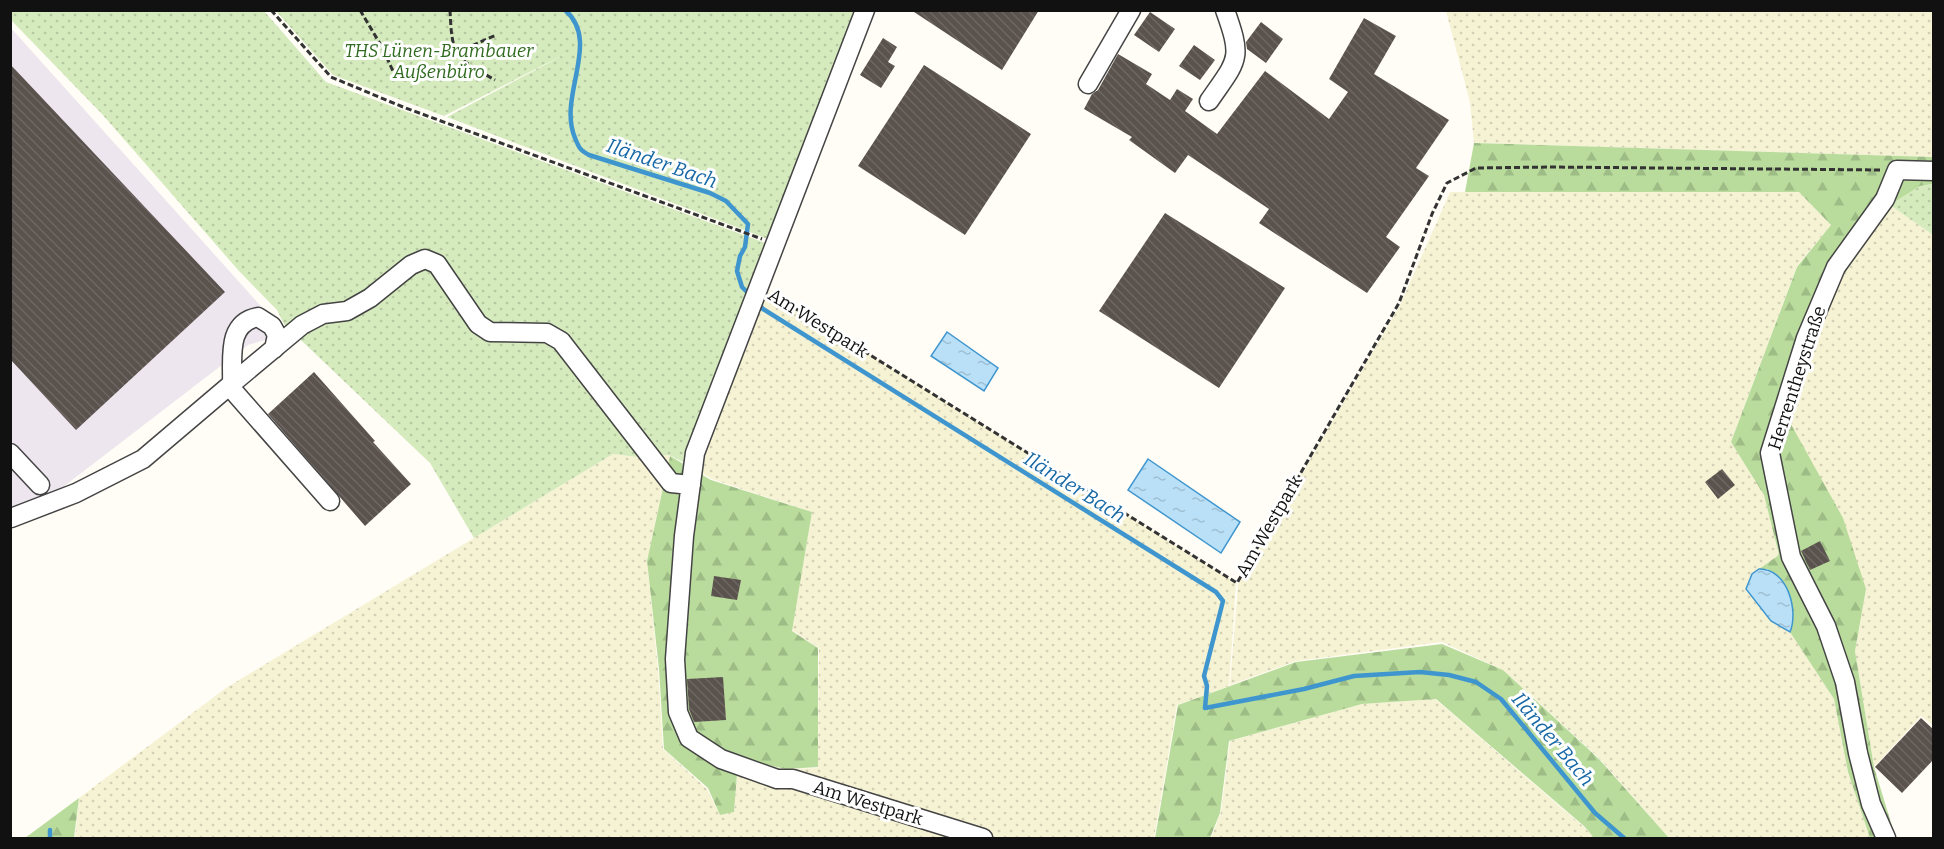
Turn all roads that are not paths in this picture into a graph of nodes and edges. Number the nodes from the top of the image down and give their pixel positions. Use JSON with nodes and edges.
{"nodes":[{"id":1,"x":865,"y":10,"type":"edge"},
{"id":2,"x":1131,"y":10,"type":"edge"},
{"id":3,"x":1225,"y":10,"type":"edge"},
{"id":4,"x":1088,"y":84,"type":"dead end"},
{"id":5,"x":1209,"y":101,"type":"dead end"},
{"id":6,"x":1934,"y":171,"type":"edge"},
{"id":7,"x":274,"y":349,"type":"junction"},
{"id":8,"x":230,"y":385,"type":"junction"},
{"id":9,"x":10,"y":453,"type":"edge"},
{"id":10,"x":691,"y":484,"type":"junction"},
{"id":11,"x":40,"y":485,"type":"dead end"},
{"id":12,"x":330,"y":501,"type":"dead end"},
{"id":13,"x":10,"y":518,"type":"edge"},
{"id":14,"x":983,"y":838,"type":"edge"},
{"id":15,"x":1886,"y":838,"type":"edge"}],
"edges":[{"from":1,"to":10,"type":"lane","name":"Am Westpark"},
{"from":2,"to":4,"type":"lane"},
{"from":3,"to":5,"type":"lane"},
{"from":6,"to":15,"type":"lane","name":"Herrentheystraße"},
{"from":7,"to":8,"type":"lane"},
{"from":7,"to":8,"type":"lane"},
{"from":7,"to":10,"type":"lane"},
{"from":8,"to":12,"type":"lane"},
{"from":8,"to":13,"type":"lane"},
{"from":9,"to":11,"type":"lane"},
{"from":10,"to":14,"type":"lane","name":"Am Westpark"}]}
